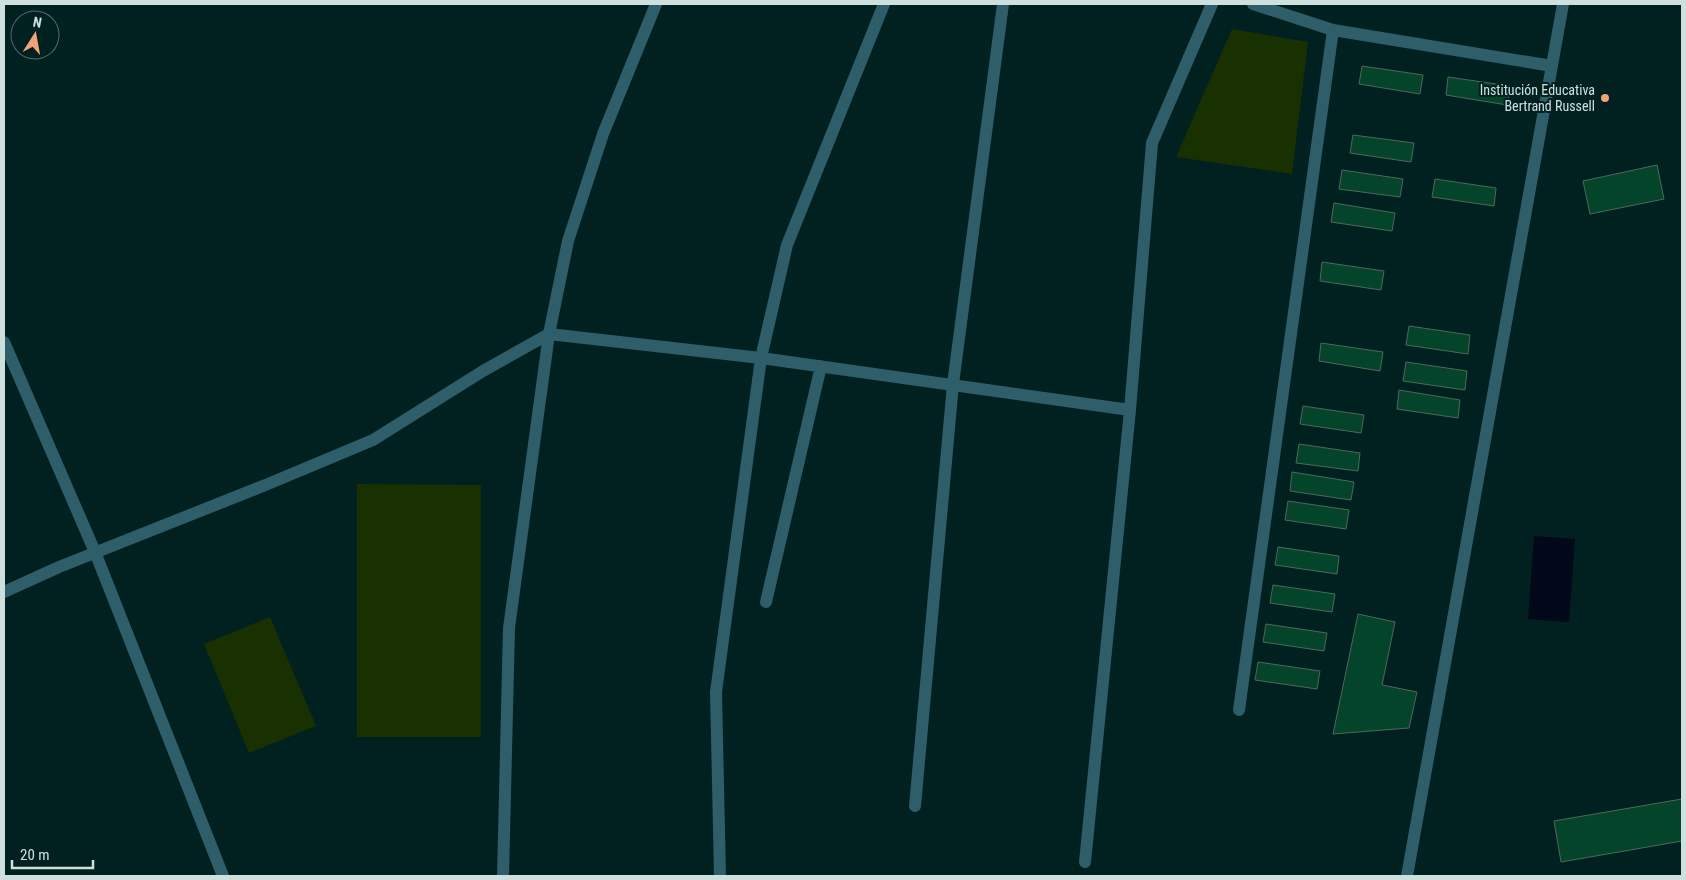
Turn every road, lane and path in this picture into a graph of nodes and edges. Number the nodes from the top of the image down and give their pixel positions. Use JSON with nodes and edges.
{"nodes":[{"id":1,"x":656,"y":4,"type":"edge"},
{"id":2,"x":884,"y":4,"type":"edge"},
{"id":3,"x":1003,"y":4,"type":"edge"},
{"id":4,"x":1212,"y":4,"type":"edge"},
{"id":5,"x":1253,"y":4,"type":"edge"},
{"id":6,"x":1562,"y":4,"type":"edge"},
{"id":7,"x":1333,"y":30,"type":"junction"},
{"id":8,"x":1552,"y":66,"type":"junction"},
{"id":9,"x":549,"y":334,"type":"junction"},
{"id":10,"x":4,"y":342,"type":"edge"},
{"id":11,"x":761,"y":358,"type":"junction"},
{"id":12,"x":821,"y":366,"type":"junction"},
{"id":13,"x":954,"y":384,"type":"junction"},
{"id":14,"x":1130,"y":410,"type":"junction"},
{"id":15,"x":95,"y":552,"type":"junction"},
{"id":16,"x":4,"y":592,"type":"edge"},
{"id":17,"x":766,"y":602,"type":"dead end"},
{"id":18,"x":1239,"y":710,"type":"dead end"},
{"id":19,"x":915,"y":806,"type":"dead end"},
{"id":20,"x":1085,"y":862,"type":"dead end"},
{"id":21,"x":223,"y":876,"type":"edge"},
{"id":22,"x":503,"y":876,"type":"edge"},
{"id":23,"x":720,"y":876,"type":"edge"},
{"id":24,"x":1406,"y":876,"type":"edge"}],
"edges":[{"from":1,"to":9,"type":"street"},
{"from":2,"to":11,"type":"street"},
{"from":3,"to":13,"type":"street"},
{"from":4,"to":14,"type":"street"},
{"from":5,"to":7,"type":"street"},
{"from":6,"to":8,"type":"street"},
{"from":7,"to":8,"type":"street"},
{"from":7,"to":18,"type":"street"},
{"from":8,"to":24,"type":"street"},
{"from":9,"to":11,"type":"street"},
{"from":9,"to":15,"type":"street"},
{"from":9,"to":22,"type":"street"},
{"from":10,"to":15,"type":"street"},
{"from":11,"to":12,"type":"street"},
{"from":11,"to":23,"type":"street"},
{"from":12,"to":13,"type":"street"},
{"from":12,"to":17,"type":"street"},
{"from":13,"to":14,"type":"street"},
{"from":13,"to":19,"type":"street"},
{"from":14,"to":20,"type":"street"},
{"from":15,"to":16,"type":"street"},
{"from":15,"to":21,"type":"street"}]}
